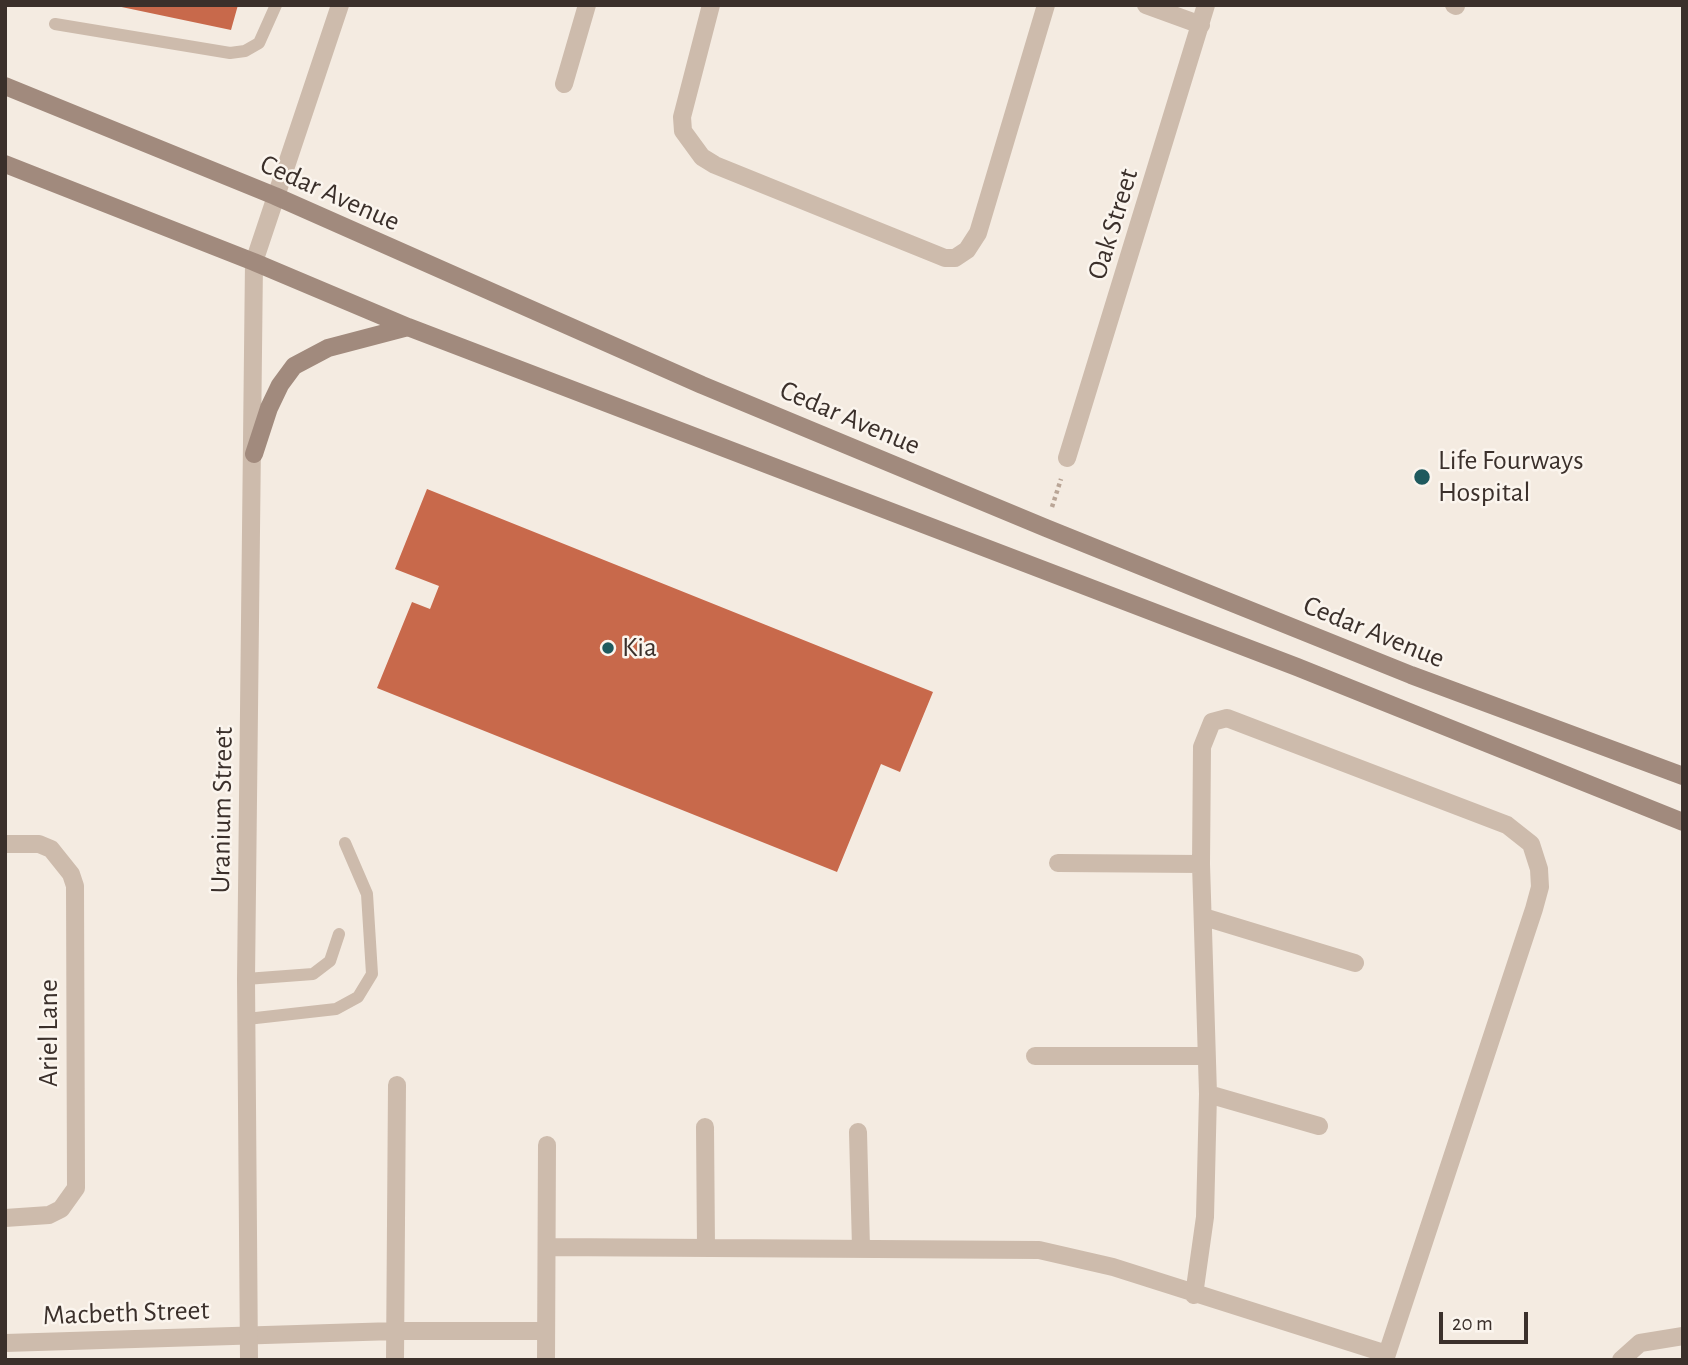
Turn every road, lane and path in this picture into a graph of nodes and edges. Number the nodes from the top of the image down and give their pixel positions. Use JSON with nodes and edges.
{"nodes":[{"id":1,"x":276,"y":5,"type":"edge"},
{"id":2,"x":340,"y":5,"type":"edge"},
{"id":3,"x":587,"y":5,"type":"edge"},
{"id":4,"x":711,"y":5,"type":"edge"},
{"id":5,"x":1046,"y":5,"type":"edge"},
{"id":6,"x":1146,"y":5,"type":"edge"},
{"id":7,"x":1206,"y":5,"type":"edge"},
{"id":8,"x":55,"y":24,"type":"dead end"},
{"id":9,"x":1201,"y":25,"type":"junction"},
{"id":10,"x":564,"y":84,"type":"dead end"},
{"id":11,"x":5,"y":86,"type":"edge"},
{"id":12,"x":5,"y":164,"type":"edge"},
{"id":13,"x":275,"y":196,"type":"junction"},
{"id":14,"x":254,"y":262,"type":"junction"},
{"id":15,"x":408,"y":327,"type":"junction"},
{"id":16,"x":254,"y":454,"type":"junction"},
{"id":17,"x":1067,"y":458,"type":"joint"},
{"id":18,"x":1046,"y":528,"type":"junction"},
{"id":19,"x":1683,"y":776,"type":"edge"},
{"id":20,"x":1683,"y":822,"type":"edge"},
{"id":21,"x":345,"y":843,"type":"dead end"},
{"id":22,"x":5,"y":844,"type":"edge"},
{"id":23,"x":1058,"y":863,"type":"dead end"},
{"id":24,"x":1201,"y":864,"type":"junction"},
{"id":25,"x":1204,"y":916,"type":"junction"},
{"id":26,"x":339,"y":934,"type":"dead end"},
{"id":27,"x":1355,"y":963,"type":"dead end"},
{"id":28,"x":246,"y":979,"type":"junction"},
{"id":29,"x":247,"y":1019,"type":"junction"},
{"id":30,"x":1035,"y":1056,"type":"dead end"},
{"id":31,"x":1206,"y":1056,"type":"junction"},
{"id":32,"x":397,"y":1085,"type":"dead end"},
{"id":33,"x":1208,"y":1094,"type":"junction"},
{"id":34,"x":1319,"y":1126,"type":"dead end"},
{"id":35,"x":705,"y":1128,"type":"dead end"},
{"id":36,"x":858,"y":1132,"type":"dead end"},
{"id":37,"x":547,"y":1145,"type":"dead end"},
{"id":38,"x":5,"y":1219,"type":"edge"},
{"id":39,"x":548,"y":1247,"type":"junction"},
{"id":40,"x":706,"y":1247,"type":"junction"},
{"id":41,"x":861,"y":1248,"type":"junction"},
{"id":42,"x":1194,"y":1295,"type":"junction"},
{"id":43,"x":545,"y":1331,"type":"junction"},
{"id":44,"x":395,"y":1332,"type":"junction"},
{"id":45,"x":249,"y":1335,"type":"junction"},
{"id":46,"x":1683,"y":1336,"type":"edge"},
{"id":47,"x":5,"y":1343,"type":"edge"},
{"id":48,"x":1386,"y":1357,"type":"edge"},
{"id":49,"x":249,"y":1360,"type":"edge"},
{"id":50,"x":396,"y":1360,"type":"edge"},
{"id":51,"x":546,"y":1360,"type":"edge"},
{"id":52,"x":1621,"y":1360,"type":"edge"}],
"edges":[{"from":1,"to":8,"type":"lane"},
{"from":2,"to":13,"type":"street","name":"Uranium Street"},
{"from":3,"to":10,"type":"street"},
{"from":4,"to":5,"type":"street"},
{"from":6,"to":9,"type":"street"},
{"from":7,"to":9,"type":"street","name":"Oak Street"},
{"from":9,"to":17,"type":"street","name":"Oak Street"},
{"from":11,"to":13,"type":"main road","name":"Cedar Avenue"},
{"from":12,"to":14,"type":"main road"},
{"from":13,"to":14,"type":"street","name":"Uranium Street"},
{"from":13,"to":18,"type":"main road","name":"Cedar Avenue"},
{"from":14,"to":15,"type":"main road"},
{"from":14,"to":16,"type":"street","name":"Uranium Street"},
{"from":15,"to":16,"type":"main road"},
{"from":15,"to":20,"type":"main road"},
{"from":16,"to":28,"type":"street","name":"Uranium Street"},
{"from":17,"to":18,"type":"path"},
{"from":18,"to":19,"type":"main road","name":"Cedar Avenue"},
{"from":21,"to":29,"type":"lane"},
{"from":22,"to":38,"type":"street","name":"Ariel Lane"},
{"from":23,"to":24,"type":"street"},
{"from":24,"to":25,"type":"street"},
{"from":24,"to":48,"type":"street"},
{"from":25,"to":27,"type":"street"},
{"from":25,"to":31,"type":"street"},
{"from":26,"to":28,"type":"lane"},
{"from":28,"to":29,"type":"street","name":"Uranium Street"},
{"from":29,"to":45,"type":"street","name":"Uranium Street"},
{"from":30,"to":31,"type":"street"},
{"from":31,"to":33,"type":"street"},
{"from":32,"to":44,"type":"street"},
{"from":33,"to":34,"type":"street"},
{"from":33,"to":42,"type":"street"},
{"from":35,"to":40,"type":"street"},
{"from":36,"to":41,"type":"street"},
{"from":37,"to":39,"type":"street"},
{"from":39,"to":40,"type":"street"},
{"from":39,"to":43,"type":"street"},
{"from":40,"to":41,"type":"street"},
{"from":41,"to":42,"type":"street"},
{"from":42,"to":48,"type":"street"},
{"from":43,"to":44,"type":"street","name":"Macbeth Street"},
{"from":43,"to":51,"type":"street"},
{"from":44,"to":45,"type":"street","name":"Macbeth Street"},
{"from":44,"to":50,"type":"street"},
{"from":45,"to":47,"type":"street","name":"Macbeth Street"},
{"from":45,"to":49,"type":"street","name":"Uranium Street"},
{"from":46,"to":52,"type":"street"}]}
